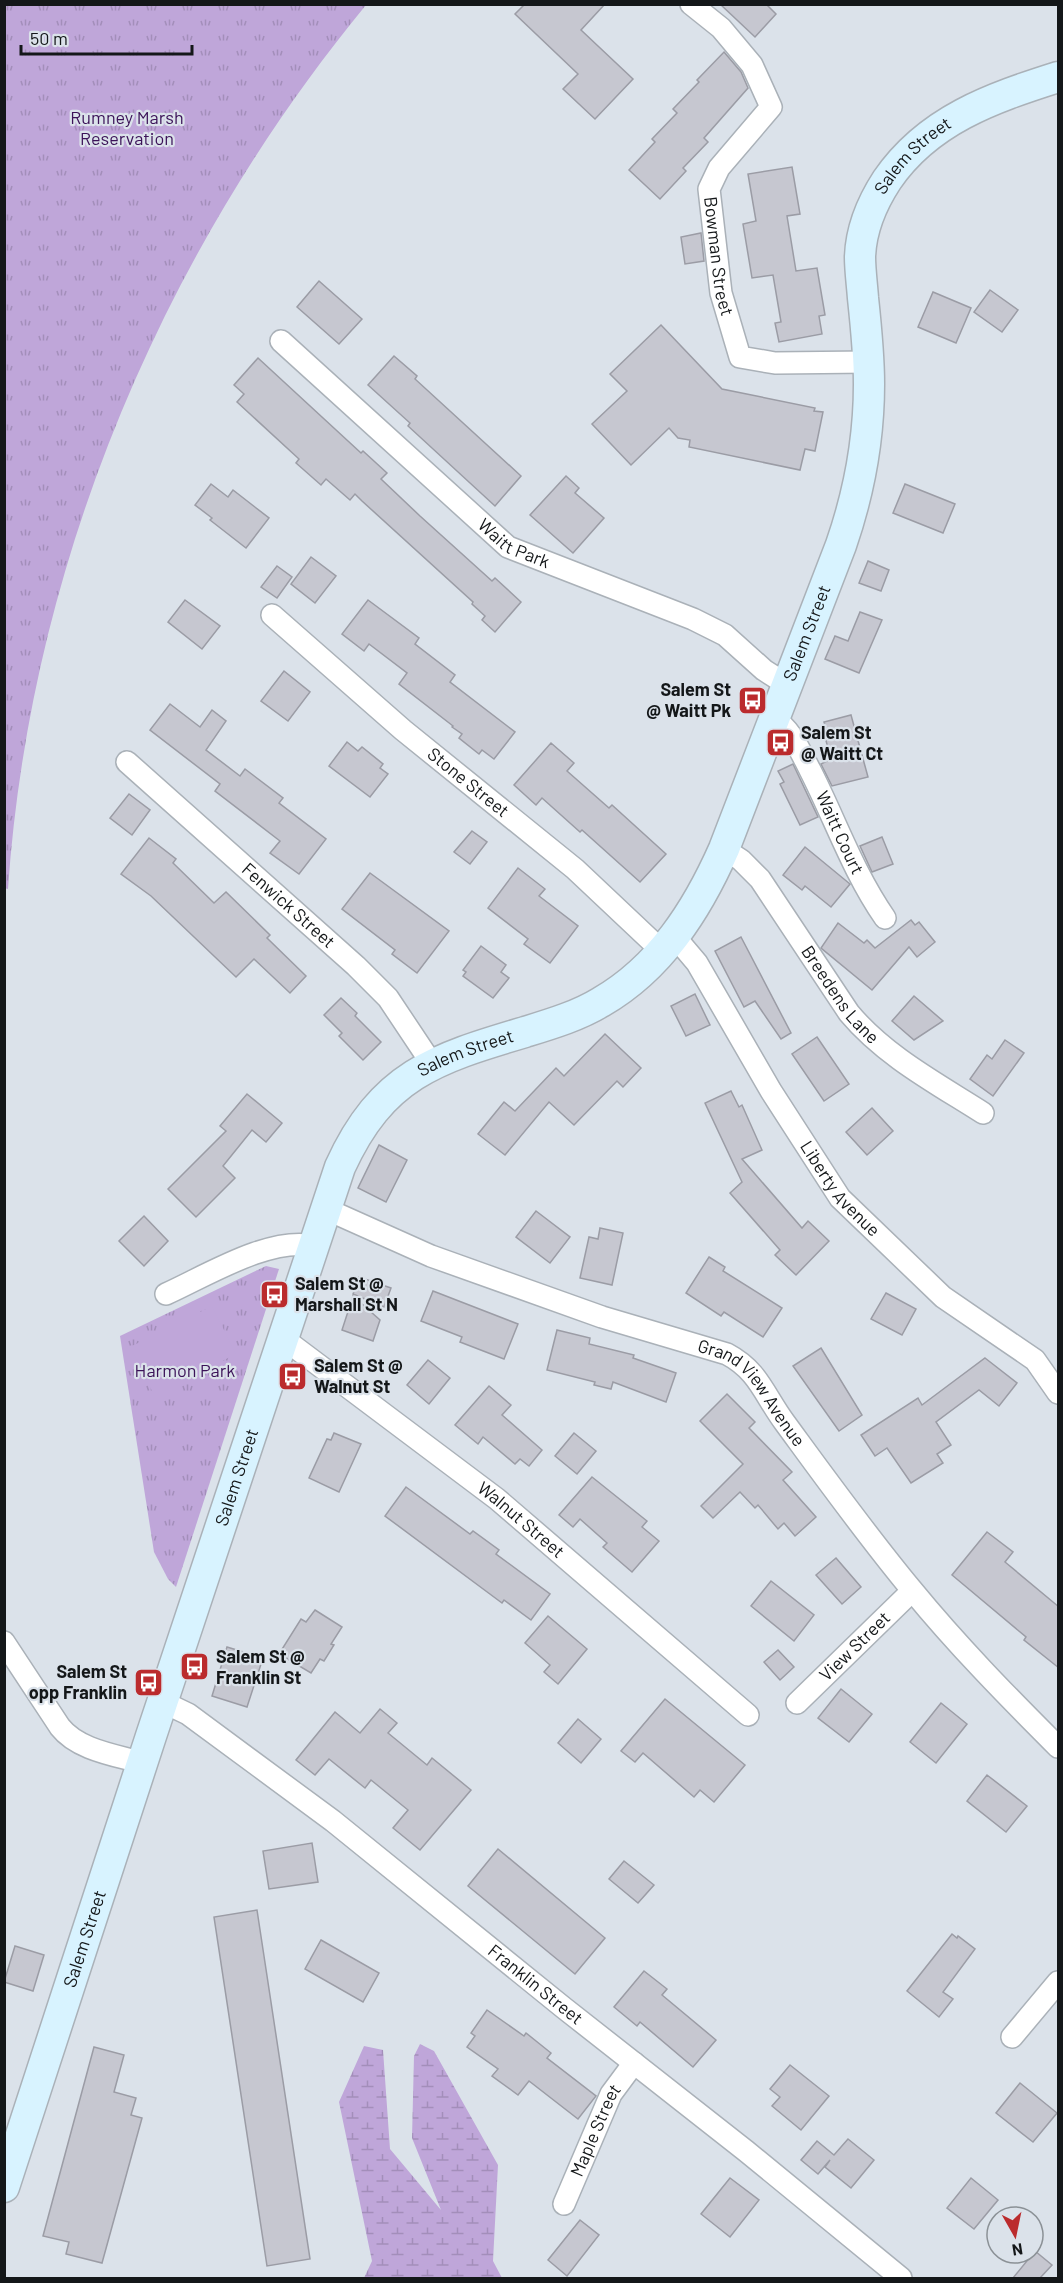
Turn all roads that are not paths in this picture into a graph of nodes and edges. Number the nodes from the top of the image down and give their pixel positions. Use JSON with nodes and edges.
{"nodes":[{"id":1,"x":691,"y":4,"type":"edge"},
{"id":2,"x":1059,"y":77,"type":"edge"},
{"id":3,"x":281,"y":341,"type":"dead end"},
{"id":4,"x":869,"y":362,"type":"junction"},
{"id":5,"x":272,"y":615,"type":"dead end"},
{"id":6,"x":786,"y":684,"type":"junction"},
{"id":7,"x":773,"y":718,"type":"junction"},
{"id":8,"x":127,"y":762,"type":"dead end"},
{"id":9,"x":724,"y":849,"type":"junction"},
{"id":10,"x":885,"y":918,"type":"dead end"},
{"id":11,"x":669,"y":944,"type":"junction"},
{"id":12,"x":432,"y":1064,"type":"junction"},
{"id":13,"x":983,"y":1113,"type":"dead end"},
{"id":14,"x":326,"y":1209,"type":"junction"},
{"id":15,"x":314,"y":1246,"type":"junction"},
{"id":16,"x":166,"y":1294,"type":"dead end"},
{"id":17,"x":284,"y":1339,"type":"junction"},
{"id":18,"x":1059,"y":1393,"type":"edge"},
{"id":19,"x":912,"y":1591,"type":"junction"},
{"id":20,"x":4,"y":1642,"type":"edge"},
{"id":21,"x":163,"y":1701,"type":"junction"},
{"id":22,"x":797,"y":1703,"type":"dead end"},
{"id":23,"x":748,"y":1714,"type":"dead end"},
{"id":24,"x":1059,"y":1747,"type":"edge"},
{"id":25,"x":143,"y":1763,"type":"junction"},
{"id":26,"x":1059,"y":1982,"type":"edge"},
{"id":27,"x":1012,"y":2037,"type":"dead end"},
{"id":28,"x":634,"y":2063,"type":"junction"},
{"id":29,"x":4,"y":2187,"type":"edge"},
{"id":30,"x":564,"y":2204,"type":"dead end"},
{"id":31,"x":901,"y":2278,"type":"edge"}],
"edges":[{"from":1,"to":4,"type":"street","name":"Bowman Street"},
{"from":2,"to":4,"type":"main road","name":"Salem Street"},
{"from":3,"to":6,"type":"street","name":"Waitt Park"},
{"from":4,"to":6,"type":"main road","name":"Salem Street"},
{"from":5,"to":11,"type":"street","name":"Stone Street"},
{"from":6,"to":7,"type":"main road","name":"Salem Street"},
{"from":7,"to":9,"type":"main road","name":"Salem Street"},
{"from":7,"to":10,"type":"street","name":"Waitt Court"},
{"from":8,"to":12,"type":"street","name":"Fenwick Street"},
{"from":9,"to":11,"type":"main road","name":"Salem Street"},
{"from":9,"to":13,"type":"street","name":"Breedens Lane"},
{"from":11,"to":12,"type":"main road","name":"Salem Street"},
{"from":11,"to":18,"type":"street","name":"Liberty Avenue"},
{"from":12,"to":14,"type":"main road","name":"Salem Street"},
{"from":14,"to":15,"type":"main road","name":"Salem Street"},
{"from":14,"to":19,"type":"street","name":"Grand View Avenue"},
{"from":15,"to":16,"type":"street"},
{"from":15,"to":17,"type":"main road","name":"Salem Street"},
{"from":17,"to":21,"type":"main road","name":"Salem Street"},
{"from":17,"to":23,"type":"street","name":"Walnut Street"},
{"from":19,"to":22,"type":"street","name":"View Street"},
{"from":19,"to":24,"type":"street","name":"Grand View Avenue"},
{"from":20,"to":25,"type":"street"},
{"from":21,"to":25,"type":"main road","name":"Salem Street"},
{"from":21,"to":28,"type":"street","name":"Franklin Street"},
{"from":25,"to":29,"type":"main road","name":"Salem Street"},
{"from":26,"to":27,"type":"street"},
{"from":28,"to":30,"type":"street","name":"Maple Street"},
{"from":28,"to":31,"type":"street","name":"Franklin Street"}]}
